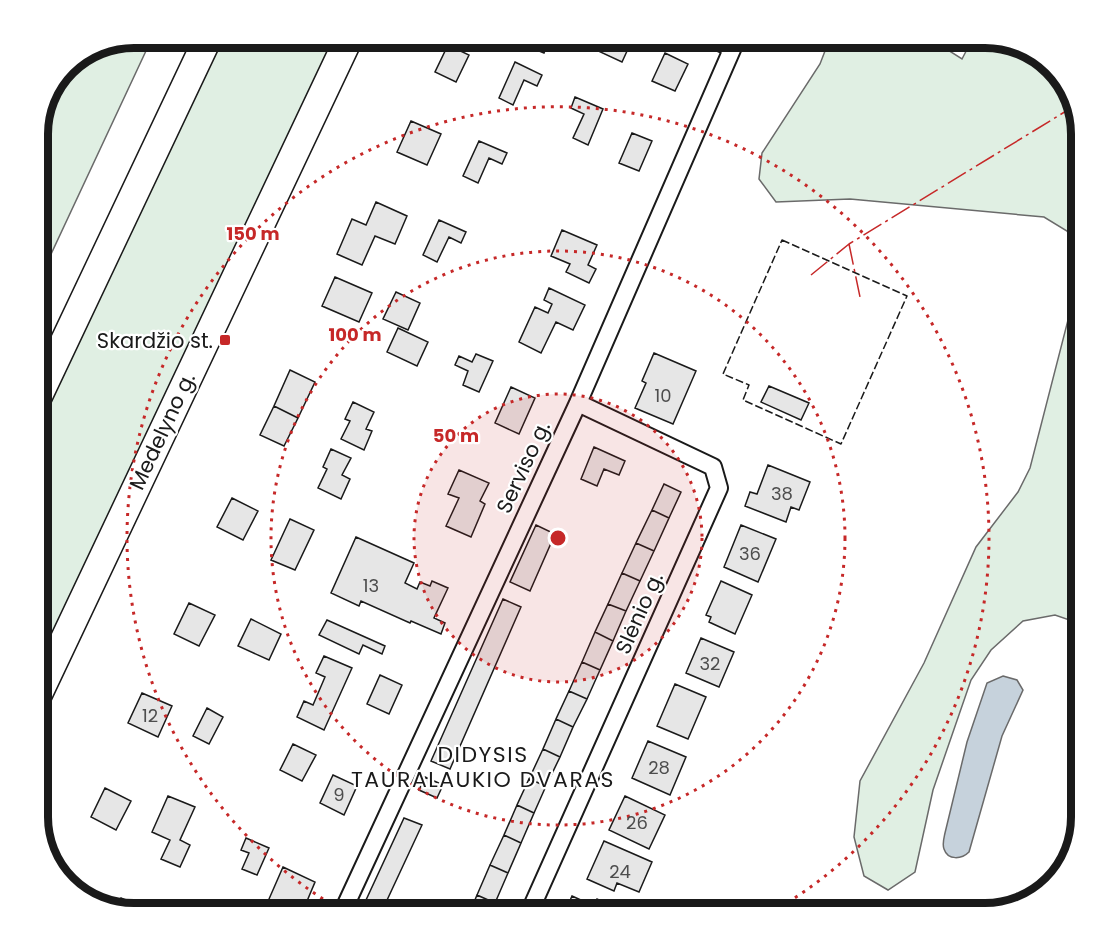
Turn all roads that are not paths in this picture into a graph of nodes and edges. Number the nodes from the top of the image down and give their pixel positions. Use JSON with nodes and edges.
{"nodes":[{"id":1,"x":203,"y":48,"type":"edge"},
{"id":2,"x":344,"y":48,"type":"edge"},
{"id":3,"x":733,"y":48,"type":"edge"},
{"id":4,"x":48,"y":376,"type":"edge"},
{"id":5,"x":578,"y":402,"type":"junction"},
{"id":6,"x":48,"y":674,"type":"edge"},
{"id":7,"x":347,"y":903,"type":"edge"},
{"id":8,"x":534,"y":903,"type":"edge"}],
"edges":[{"from":1,"to":4,"type":"main road"},
{"from":2,"to":6,"type":"main road","name":"Medelyno g."},
{"from":3,"to":5,"type":"street","name":"Serviso g."},
{"from":5,"to":7,"type":"street","name":"Serviso g."},
{"from":5,"to":8,"type":"street","name":"Slėnio g."}]}
